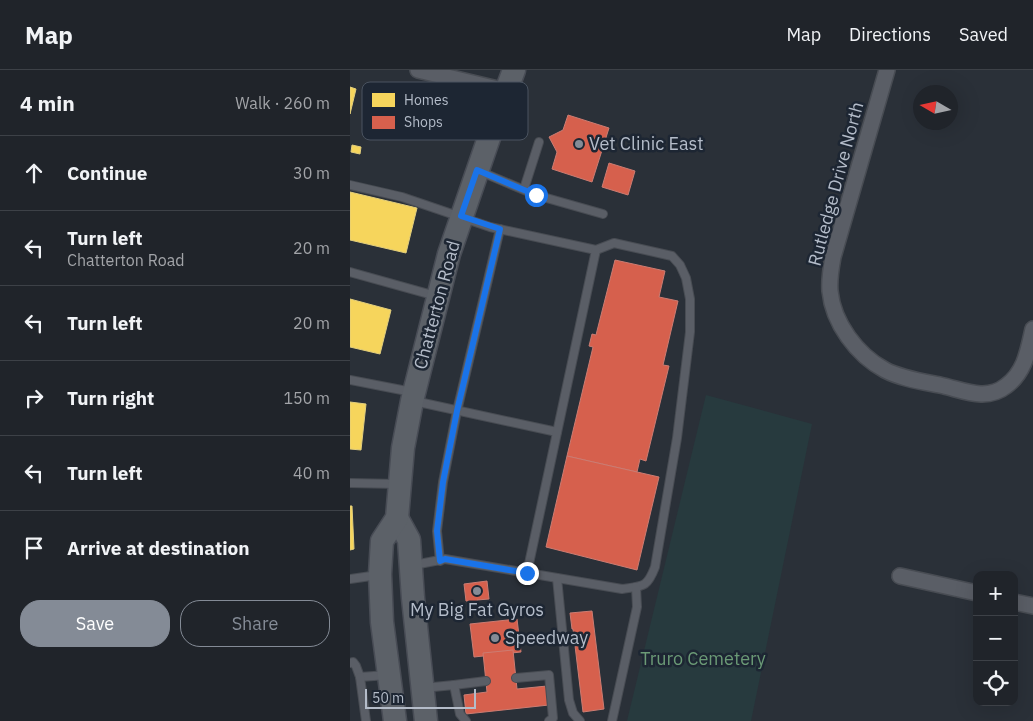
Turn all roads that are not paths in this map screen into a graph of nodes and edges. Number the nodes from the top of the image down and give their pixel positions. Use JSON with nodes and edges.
{"nodes":[{"id":1,"x":418,"y":70,"type":"edge"},
{"id":2,"x":514,"y":70,"type":"edge"},
{"id":3,"x":887,"y":70,"type":"edge"},
{"id":4,"x":468,"y":82,"type":"edge"},
{"id":5,"x":509,"y":82,"type":"edge"},
{"id":6,"x":488,"y":140,"type":"edge"},
{"id":7,"x":539,"y":142,"type":"dead end"},
{"id":8,"x":477,"y":170,"type":"junction"},
{"id":9,"x":350,"y":185,"type":"edge"},
{"id":10,"x":524,"y":190,"type":"junction"},
{"id":11,"x":603,"y":214,"type":"dead end"},
{"id":12,"x":461,"y":216,"type":"junction"},
{"id":13,"x":500,"y":229,"type":"junction"},
{"id":14,"x":596,"y":250,"type":"junction"},
{"id":15,"x":350,"y":272,"type":"edge"},
{"id":16,"x":438,"y":297,"type":"junction"},
{"id":17,"x":1033,"y":329,"type":"edge"},
{"id":18,"x":350,"y":380,"type":"edge"},
{"id":19,"x":413,"y":397,"type":"junction"},
{"id":20,"x":457,"y":411,"type":"junction"},
{"id":21,"x":557,"y":432,"type":"junction"},
{"id":22,"x":350,"y":483,"type":"edge"},
{"id":23,"x":399,"y":484,"type":"junction"},
{"id":24,"x":397,"y":518,"type":"junction"},
{"id":25,"x":440,"y":561,"type":"junction"},
{"id":26,"x":410,"y":566,"type":"junction"},
{"id":27,"x":527,"y":573,"type":"junction"},
{"id":28,"x":380,"y":574,"type":"junction"},
{"id":29,"x":900,"y":576,"type":"dead end"},
{"id":30,"x":557,"y":578,"type":"junction"},
{"id":31,"x":350,"y":579,"type":"edge"},
{"id":32,"x":636,"y":587,"type":"junction"},
{"id":33,"x":973,"y":592,"type":"edge"},
{"id":34,"x":1018,"y":603,"type":"edge"},
{"id":35,"x":1033,"y":606,"type":"edge"},
{"id":36,"x":350,"y":663,"type":"edge"},
{"id":37,"x":388,"y":675,"type":"junction"},
{"id":38,"x":360,"y":677,"type":"junction"},
{"id":39,"x":516,"y":678,"type":"dead end"},
{"id":40,"x":486,"y":681,"type":"dead end"},
{"id":41,"x":454,"y":685,"type":"junction"},
{"id":42,"x":422,"y":688,"type":"junction"},
{"id":43,"x":366,"y":721,"type":"edge"},
{"id":44,"x":395,"y":721,"type":"edge"},
{"id":45,"x":426,"y":721,"type":"edge"},
{"id":46,"x":466,"y":721,"type":"edge"},
{"id":47,"x":549,"y":721,"type":"edge"},
{"id":48,"x":580,"y":721,"type":"edge"},
{"id":49,"x":612,"y":721,"type":"edge"}],
"edges":[{"from":1,"to":4,"type":"street"},
{"from":2,"to":5,"type":"main road","name":"Chatterton Road"},
{"from":3,"to":17,"type":"street","name":"Rutledge Drive North"},
{"from":6,"to":8,"type":"main road","name":"Chatterton Road"},
{"from":7,"to":10,"type":"lane"},
{"from":8,"to":10,"type":"lane"},
{"from":8,"to":12,"type":"main road","name":"Chatterton Road"},
{"from":9,"to":12,"type":"lane"},
{"from":10,"to":11,"type":"lane"},
{"from":12,"to":13,"type":"lane"},
{"from":12,"to":16,"type":"main road","name":"Chatterton Road"},
{"from":13,"to":14,"type":"lane"},
{"from":13,"to":20,"type":"lane"},
{"from":14,"to":21,"type":"lane"},
{"from":14,"to":32,"type":"lane"},
{"from":15,"to":16,"type":"lane"},
{"from":16,"to":19,"type":"main road","name":"Chatterton Road"},
{"from":18,"to":19,"type":"lane"},
{"from":19,"to":20,"type":"lane"},
{"from":19,"to":23,"type":"main road","name":"Chatterton Road"},
{"from":20,"to":21,"type":"lane"},
{"from":20,"to":25,"type":"lane"},
{"from":21,"to":27,"type":"lane"},
{"from":22,"to":23,"type":"lane"},
{"from":23,"to":24,"type":"main road","name":"Chatterton Road"},
{"from":24,"to":26,"type":"main road"},
{"from":24,"to":28,"type":"main road","name":"Chatterton Road"},
{"from":25,"to":26,"type":"lane"},
{"from":25,"to":27,"type":"lane"},
{"from":26,"to":42,"type":"main road"},
{"from":27,"to":30,"type":"lane"},
{"from":28,"to":31,"type":"lane"},
{"from":28,"to":37,"type":"main road","name":"Chatterton Road"},
{"from":29,"to":33,"type":"street"},
{"from":30,"to":32,"type":"lane"},
{"from":30,"to":48,"type":"lane"},
{"from":32,"to":49,"type":"lane"},
{"from":34,"to":35,"type":"street"},
{"from":36,"to":38,"type":"lane"},
{"from":37,"to":38,"type":"lane"},
{"from":37,"to":44,"type":"main road","name":"Chatterton Road"},
{"from":38,"to":43,"type":"lane"},
{"from":39,"to":47,"type":"lane"},
{"from":40,"to":41,"type":"lane"},
{"from":41,"to":42,"type":"lane"},
{"from":41,"to":46,"type":"lane"},
{"from":42,"to":45,"type":"main road"}]}
